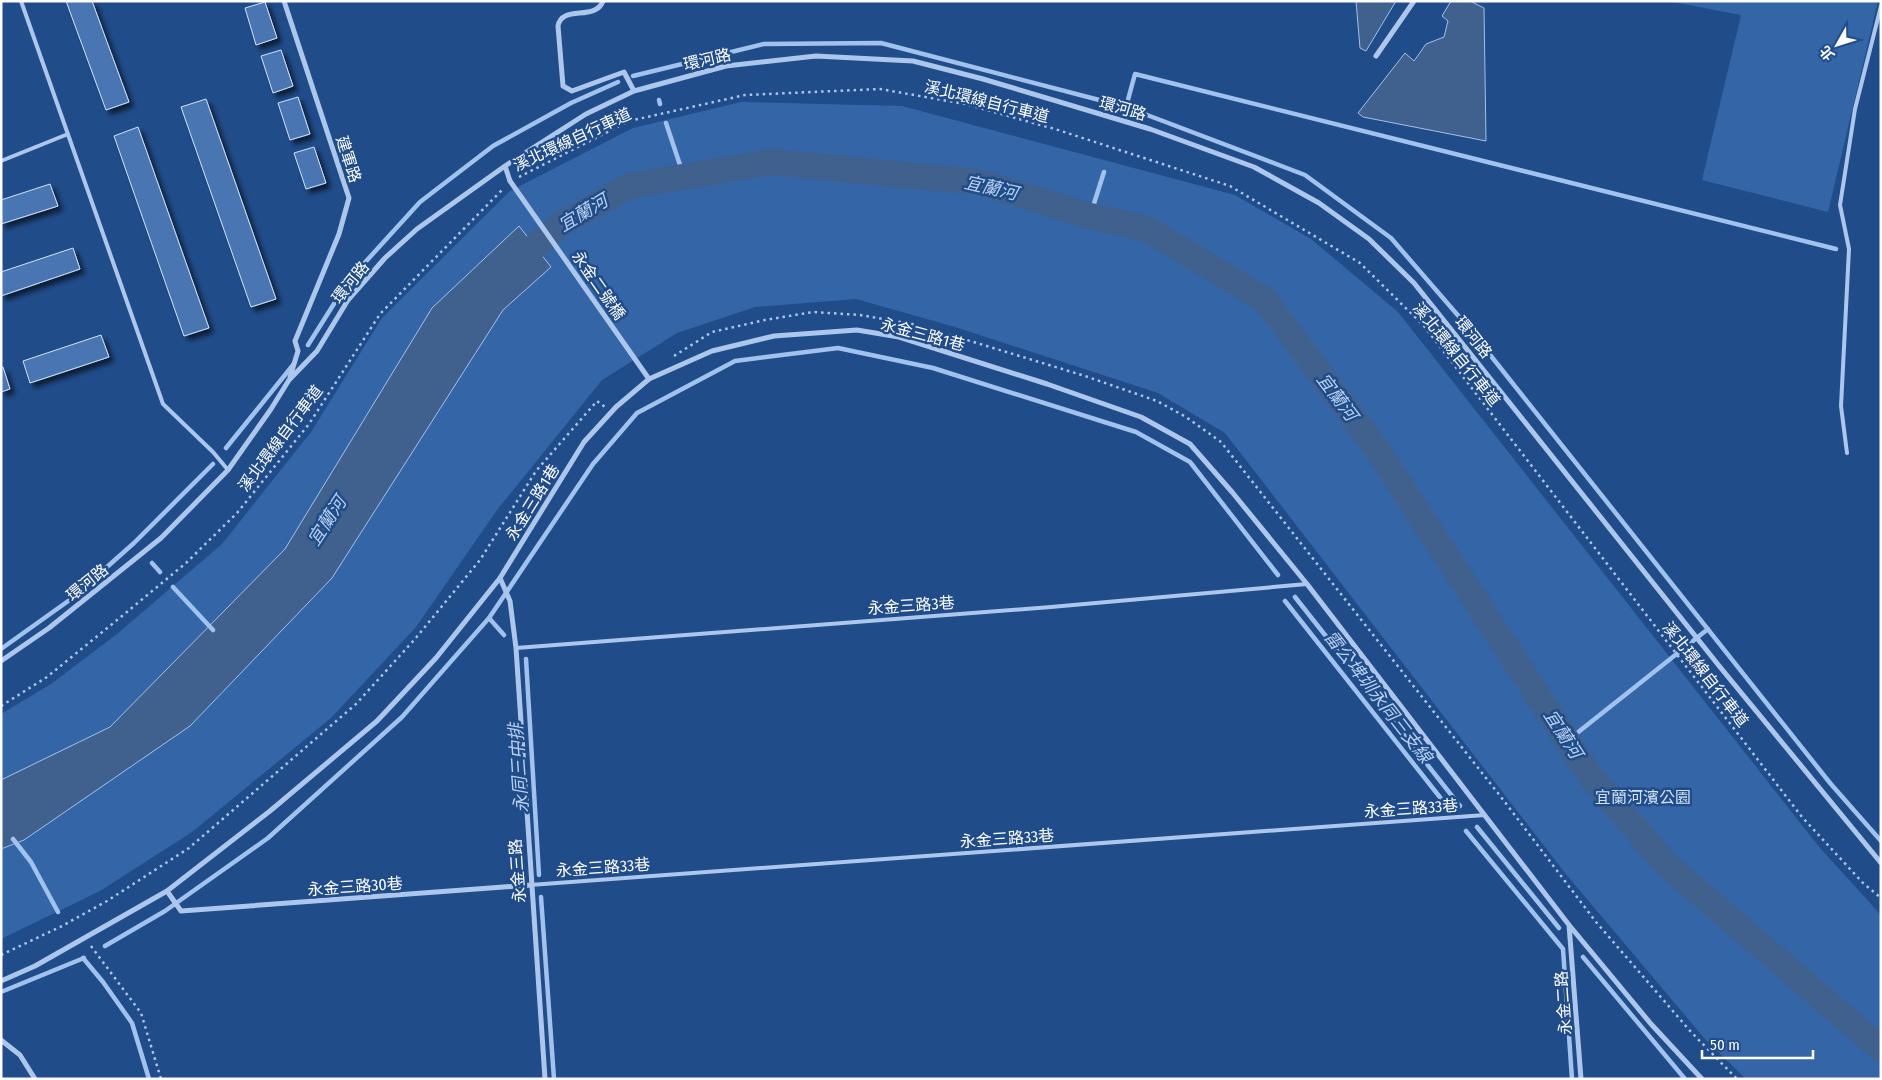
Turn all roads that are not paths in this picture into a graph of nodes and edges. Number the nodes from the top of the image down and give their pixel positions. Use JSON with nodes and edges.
{"nodes":[{"id":1,"x":21,"y":1,"type":"edge"},
{"id":2,"x":284,"y":1,"type":"edge"},
{"id":3,"x":603,"y":1,"type":"edge"},
{"id":4,"x":1414,"y":1,"type":"edge"},
{"id":5,"x":1881,"y":6,"type":"edge"},
{"id":6,"x":1376,"y":56,"type":"dead end"},
{"id":7,"x":634,"y":91,"type":"junction"},
{"id":8,"x":68,"y":134,"type":"junction"},
{"id":9,"x":1,"y":162,"type":"edge"},
{"id":10,"x":505,"y":166,"type":"junction"},
{"id":11,"x":649,"y":379,"type":"junction"},
{"id":12,"x":289,"y":380,"type":"junction"},
{"id":13,"x":1847,"y":453,"type":"dead end"},
{"id":14,"x":228,"y":470,"type":"junction"},
{"id":15,"x":500,"y":578,"type":"junction"},
{"id":16,"x":1307,"y":584,"type":"junction"},
{"id":17,"x":516,"y":648,"type":"junction"},
{"id":18,"x":1,"y":661,"type":"edge"},
{"id":19,"x":1485,"y":815,"type":"junction"},
{"id":20,"x":1881,"y":863,"type":"edge"},
{"id":21,"x":530,"y":885,"type":"junction"},
{"id":22,"x":167,"y":892,"type":"junction"},
{"id":23,"x":1569,"y":925,"type":"junction"},
{"id":24,"x":1,"y":981,"type":"edge"},
{"id":25,"x":1,"y":1040,"type":"edge"},
{"id":26,"x":34,"y":1079,"type":"edge"},
{"id":27,"x":545,"y":1079,"type":"edge"},
{"id":28,"x":1581,"y":1079,"type":"edge"},
{"id":29,"x":1702,"y":1079,"type":"edge"}],
"edges":[{"from":1,"to":8,"type":"lane"},
{"from":2,"to":12,"type":"street","name":"建軍路"},
{"from":3,"to":7,"type":"street"},
{"from":4,"to":6,"type":"street"},
{"from":5,"to":13,"type":"lane"},
{"from":7,"to":10,"type":"street","name":"環河路"},
{"from":7,"to":20,"type":"street","name":"環河路"},
{"from":8,"to":9,"type":"lane"},
{"from":8,"to":14,"type":"lane"},
{"from":10,"to":11,"type":"street","name":"永金二號橋","bridge":true},
{"from":10,"to":12,"type":"street","name":"環河路"},
{"from":11,"to":15,"type":"street","name":"永金三路1巷"},
{"from":11,"to":16,"type":"street","name":"永金三路1巷"},
{"from":12,"to":14,"type":"street","name":"環河路"},
{"from":14,"to":18,"type":"street","name":"環河路"},
{"from":15,"to":17,"type":"street","name":"永金三路"},
{"from":15,"to":22,"type":"street","name":"永金三路1巷"},
{"from":16,"to":17,"type":"lane","name":"永金三路3巷"},
{"from":16,"to":19,"type":"street","name":"永金三路1巷"},
{"from":17,"to":21,"type":"street","name":"永金三路"},
{"from":19,"to":21,"type":"lane","name":"永金三路33巷"},
{"from":19,"to":23,"type":"street","name":"永金三路1巷"},
{"from":21,"to":22,"type":"street","name":"永金三路30巷"},
{"from":21,"to":27,"type":"street","name":"永金三路"},
{"from":22,"to":24,"type":"street","name":"永金三路1巷"},
{"from":23,"to":28,"type":"street","name":"永金二路"},
{"from":23,"to":29,"type":"street","name":"永金三路1巷"},
{"from":25,"to":26,"type":"street"}]}
